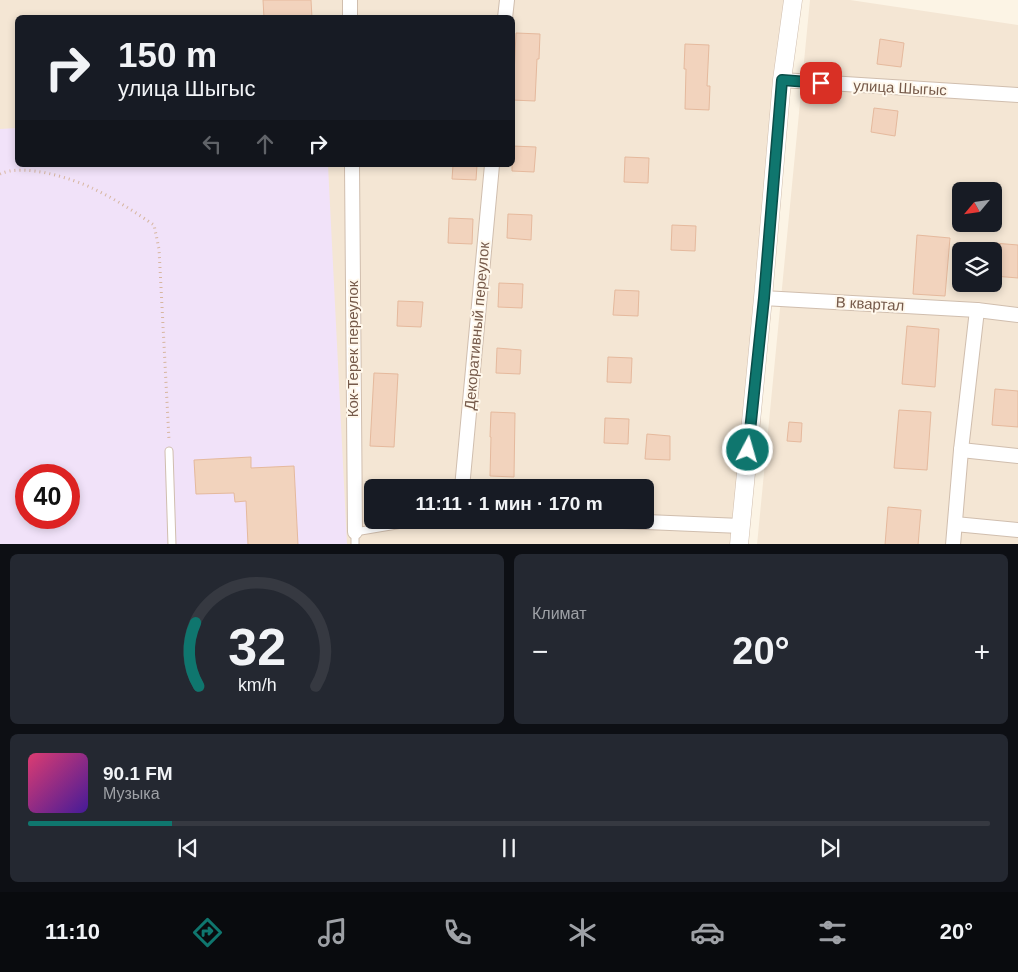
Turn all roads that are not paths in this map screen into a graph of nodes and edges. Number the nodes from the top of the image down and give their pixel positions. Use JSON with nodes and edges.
{"nodes":[{"id":1,"x":350,"y":0,"type":"edge"},
{"id":2,"x":507,"y":0,"type":"edge"},
{"id":3,"x":793,"y":0,"type":"edge"},
{"id":4,"x":350,"y":15,"type":"edge"},
{"id":5,"x":505,"y":15,"type":"edge"},
{"id":6,"x":782,"y":80,"type":"junction"},
{"id":7,"x":1018,"y":95,"type":"edge"},
{"id":8,"x":352,"y":167,"type":"edge"},
{"id":9,"x":492,"y":167,"type":"edge"},
{"id":10,"x":764,"y":298,"type":"junction"},
{"id":11,"x":977,"y":310,"type":"junction"},
{"id":12,"x":1018,"y":315,"type":"edge"},
{"id":13,"x":961,"y":450,"type":"junction"},
{"id":14,"x":169,"y":451,"type":"road end"},
{"id":15,"x":1018,"y":456,"type":"edge"},
{"id":16,"x":463,"y":479,"type":"edge"},
{"id":17,"x":654,"y":522,"type":"edge"},
{"id":18,"x":955,"y":524,"type":"junction"},
{"id":19,"x":741,"y":526,"type":"junction"},
{"id":20,"x":390,"y":529,"type":"edge"},
{"id":21,"x":1018,"y":530,"type":"edge"},
{"id":22,"x":355,"y":538,"type":"edge"},
{"id":23,"x":172,"y":544,"type":"edge"},
{"id":24,"x":739,"y":544,"type":"edge"},
{"id":25,"x":953,"y":544,"type":"edge"}],
"edges":[{"from":1,"to":4,"type":"street"},
{"from":2,"to":5,"type":"street"},
{"from":3,"to":6,"type":"street"},
{"from":6,"to":7,"type":"street","name":"улица Шыгыс"},
{"from":6,"to":10,"type":"street"},
{"from":8,"to":22,"type":"street","name":"Кок-Терек переулок"},
{"from":9,"to":16,"type":"street","name":"Декоративный переулок"},
{"from":10,"to":11,"type":"street","name":"В квартал"},
{"from":10,"to":19,"type":"street"},
{"from":11,"to":12,"type":"street","name":"В квартал"},
{"from":11,"to":13,"type":"street"},
{"from":13,"to":15,"type":"street"},
{"from":13,"to":18,"type":"street"},
{"from":14,"to":23,"type":"lane"},
{"from":17,"to":19,"type":"street"},
{"from":18,"to":21,"type":"street"},
{"from":18,"to":25,"type":"street"},
{"from":19,"to":24,"type":"street"},
{"from":20,"to":22,"type":"lane"}]}
